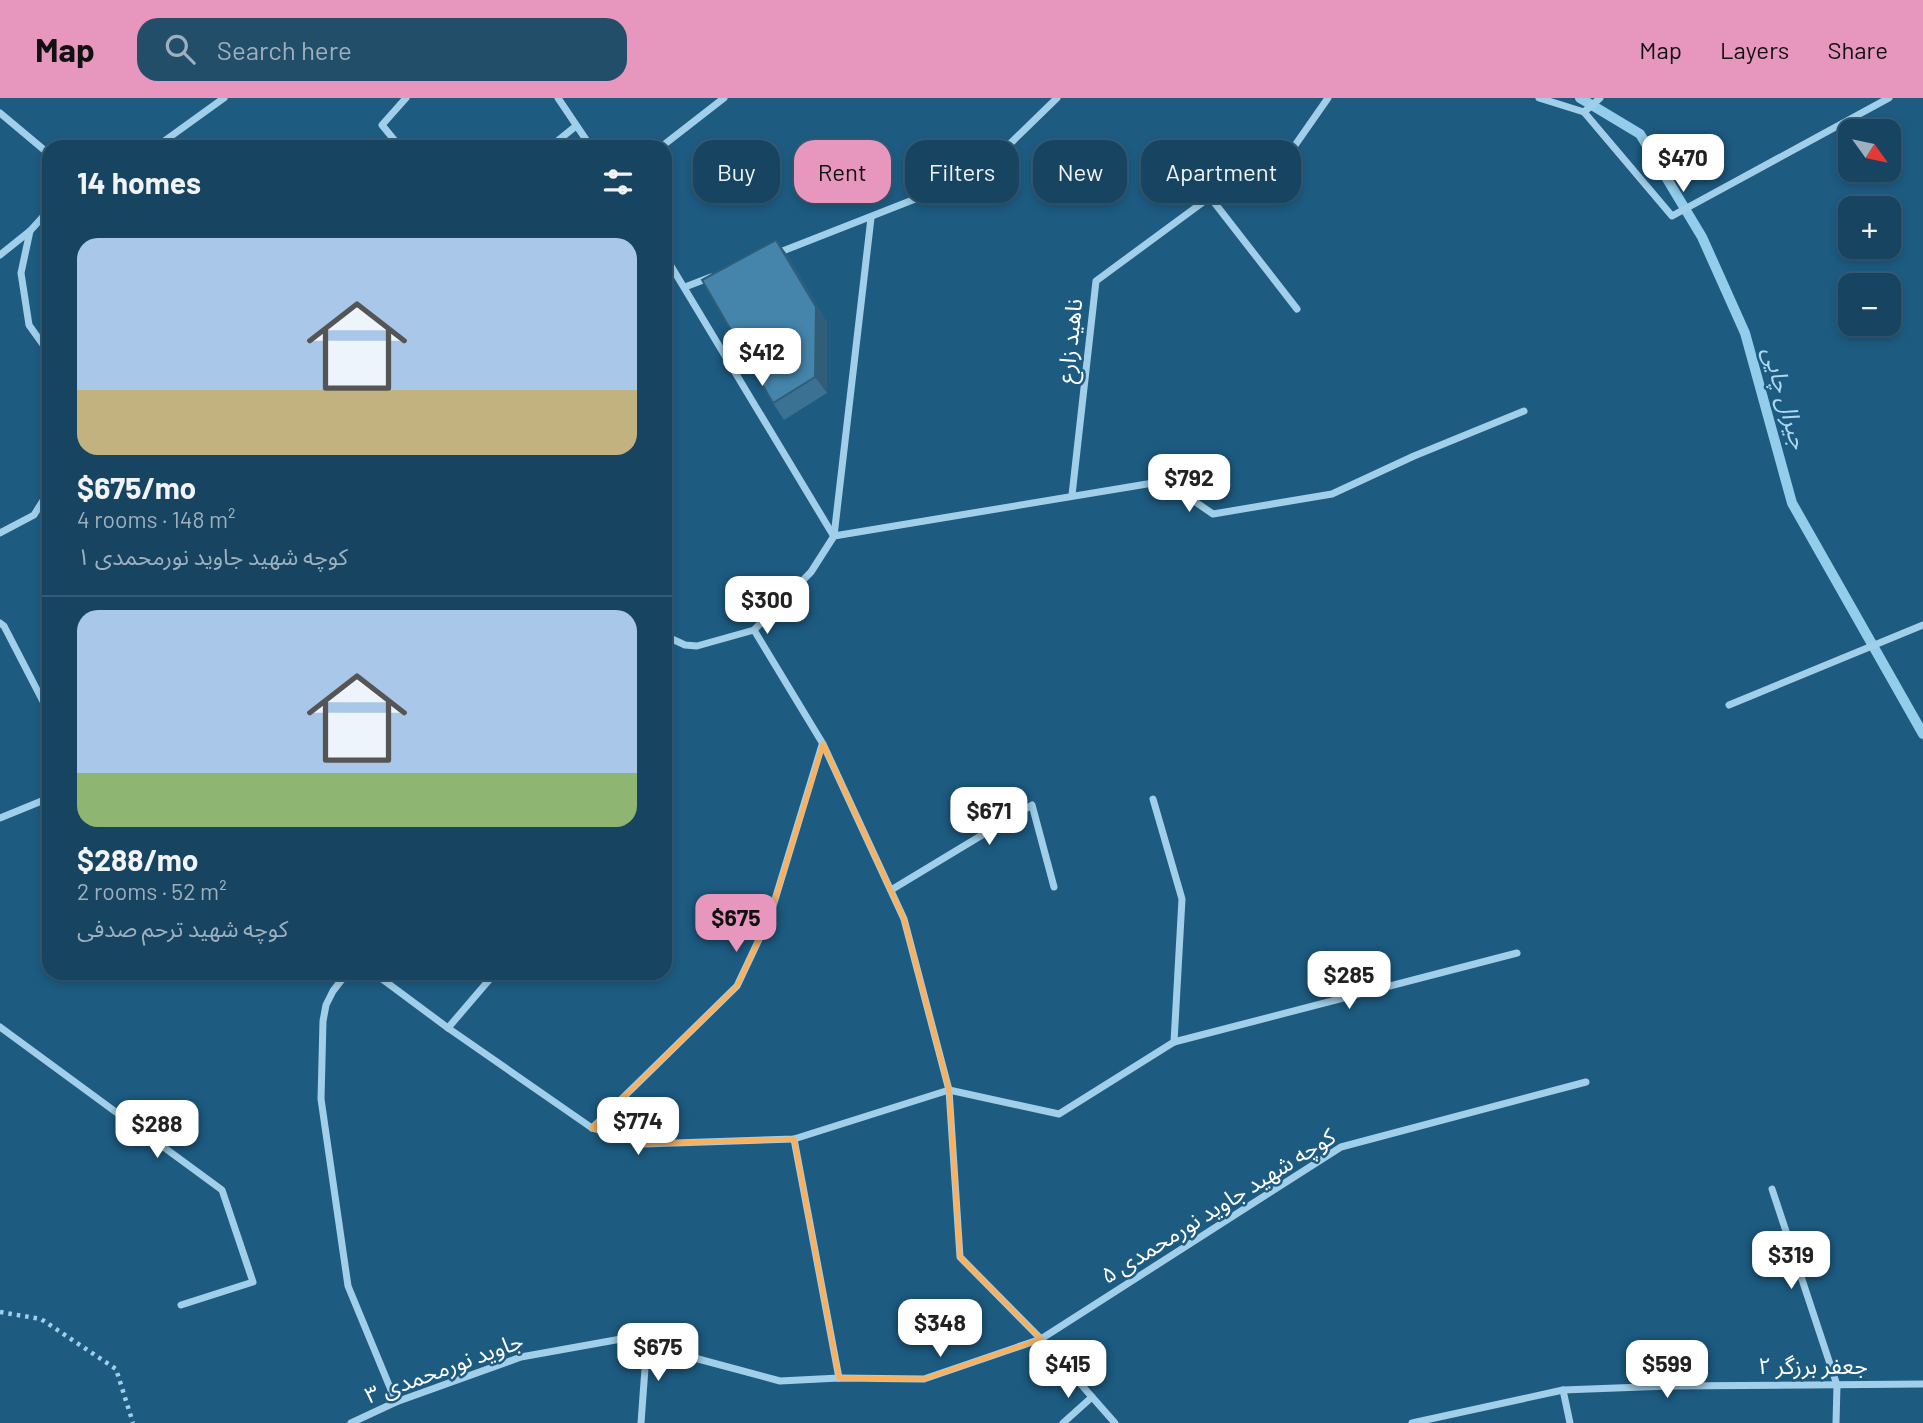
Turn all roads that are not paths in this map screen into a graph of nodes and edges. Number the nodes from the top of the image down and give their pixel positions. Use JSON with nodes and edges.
{"nodes":[{"id":1,"x":224,"y":98,"type":"edge"},
{"id":2,"x":405,"y":98,"type":"edge"},
{"id":3,"x":558,"y":98,"type":"edge"},
{"id":4,"x":724,"y":98,"type":"edge"},
{"id":5,"x":1057,"y":98,"type":"edge"},
{"id":6,"x":1328,"y":98,"type":"edge"},
{"id":7,"x":1539,"y":98,"type":"edge"},
{"id":8,"x":1600,"y":98,"type":"edge"},
{"id":9,"x":1889,"y":98,"type":"edge"},
{"id":10,"x":1585,"y":111,"type":"junction"},
{"id":11,"x":0,"y":113,"type":"edge"},
{"id":12,"x":576,"y":126,"type":"junction"},
{"id":13,"x":166,"y":140,"type":"edge"},
{"id":14,"x":394,"y":140,"type":"edge"},
{"id":15,"x":559,"y":140,"type":"edge"},
{"id":16,"x":586,"y":140,"type":"edge"},
{"id":17,"x":670,"y":140,"type":"edge"},
{"id":18,"x":1299,"y":140,"type":"edge"},
{"id":19,"x":42,"y":148,"type":"edge"},
{"id":20,"x":1202,"y":203,"type":"edge"},
{"id":21,"x":1215,"y":203,"type":"edge"},
{"id":22,"x":42,"y":218,"type":"edge"},
{"id":23,"x":871,"y":218,"type":"junction"},
{"id":24,"x":30,"y":231,"type":"junction"},
{"id":25,"x":0,"y":255,"type":"edge"},
{"id":26,"x":772,"y":255,"type":"edge"},
{"id":27,"x":672,"y":267,"type":"edge"},
{"id":28,"x":722,"y":273,"type":"edge"},
{"id":29,"x":685,"y":287,"type":"junction"},
{"id":30,"x":1297,"y":309,"type":"dead end"},
{"id":31,"x":42,"y":343,"type":"edge"},
{"id":32,"x":1524,"y":411,"type":"dead end"},
{"id":33,"x":1072,"y":495,"type":"junction"},
{"id":34,"x":42,"y":502,"type":"edge"},
{"id":35,"x":0,"y":533,"type":"edge"},
{"id":36,"x":834,"y":536,"type":"junction"},
{"id":37,"x":0,"y":623,"type":"edge"},
{"id":38,"x":1923,"y":625,"type":"edge"},
{"id":39,"x":754,"y":630,"type":"junction"},
{"id":40,"x":672,"y":639,"type":"edge"},
{"id":41,"x":42,"y":699,"type":"edge"},
{"id":42,"x":1729,"y":705,"type":"dead end"},
{"id":43,"x":823,"y":744,"type":"junction"},
{"id":44,"x":1153,"y":799,"type":"dead end"},
{"id":45,"x":42,"y":801,"type":"edge"},
{"id":46,"x":0,"y":818,"type":"edge"},
{"id":47,"x":1054,"y":887,"type":"dead end"},
{"id":48,"x":891,"y":890,"type":"junction"},
{"id":49,"x":1517,"y":953,"type":"dead end"},
{"id":50,"x":342,"y":980,"type":"edge"},
{"id":51,"x":383,"y":980,"type":"edge"},
{"id":52,"x":489,"y":980,"type":"edge"},
{"id":53,"x":0,"y":1027,"type":"edge"},
{"id":54,"x":448,"y":1028,"type":"junction"},
{"id":55,"x":1174,"y":1042,"type":"junction"},
{"id":56,"x":1586,"y":1082,"type":"dead end"},
{"id":57,"x":949,"y":1090,"type":"junction"},
{"id":58,"x":592,"y":1128,"type":"junction"},
{"id":59,"x":794,"y":1139,"type":"junction"},
{"id":60,"x":1772,"y":1189,"type":"dead end"},
{"id":61,"x":181,"y":1305,"type":"dead end"},
{"id":62,"x":1041,"y":1339,"type":"junction"},
{"id":63,"x":647,"y":1341,"type":"junction"},
{"id":64,"x":839,"y":1378,"type":"junction"},
{"id":65,"x":1923,"y":1384,"type":"edge"},
{"id":66,"x":1837,"y":1385,"type":"junction"},
{"id":67,"x":1563,"y":1390,"type":"junction"},
{"id":68,"x":1092,"y":1397,"type":"junction"},
{"id":69,"x":396,"y":1402,"type":"junction"},
{"id":70,"x":351,"y":1423,"type":"edge"},
{"id":71,"x":641,"y":1423,"type":"edge"},
{"id":72,"x":1063,"y":1423,"type":"edge"},
{"id":73,"x":1115,"y":1423,"type":"edge"},
{"id":74,"x":1412,"y":1423,"type":"edge"},
{"id":75,"x":1570,"y":1423,"type":"edge"},
{"id":76,"x":1836,"y":1423,"type":"edge"}],
"edges":[{"from":1,"to":13,"type":"street"},
{"from":2,"to":14,"type":"street"},
{"from":3,"to":12,"type":"street"},
{"from":4,"to":17,"type":"street"},
{"from":5,"to":23,"type":"street"},
{"from":6,"to":18,"type":"street","name":"ناهید زارع"},
{"from":7,"to":10,"type":"street"},
{"from":8,"to":10,"type":"street"},
{"from":9,"to":10,"type":"street"},
{"from":11,"to":19,"type":"street"},
{"from":12,"to":15,"type":"street"},
{"from":12,"to":16,"type":"street"},
{"from":20,"to":33,"type":"street","name":"ناهید زارع"},
{"from":21,"to":30,"type":"street"},
{"from":22,"to":24,"type":"street"},
{"from":23,"to":26,"type":"street"},
{"from":23,"to":36,"type":"street"},
{"from":24,"to":25,"type":"street"},
{"from":24,"to":31,"type":"street"},
{"from":27,"to":29,"type":"street"},
{"from":28,"to":29,"type":"street"},
{"from":29,"to":36,"type":"street"},
{"from":32,"to":33,"type":"street"},
{"from":33,"to":36,"type":"street"},
{"from":34,"to":35,"type":"street"},
{"from":36,"to":39,"type":"street"},
{"from":37,"to":41,"type":"street"},
{"from":38,"to":42,"type":"street"},
{"from":39,"to":40,"type":"street"},
{"from":39,"to":43,"type":"street"},
{"from":43,"to":48,"type":"street"},
{"from":43,"to":58,"type":"street"},
{"from":44,"to":55,"type":"street"},
{"from":45,"to":46,"type":"street"},
{"from":47,"to":48,"type":"street"},
{"from":48,"to":57,"type":"street"},
{"from":49,"to":55,"type":"street"},
{"from":50,"to":69,"type":"street"},
{"from":51,"to":54,"type":"street"},
{"from":52,"to":54,"type":"street"},
{"from":53,"to":61,"type":"street"},
{"from":54,"to":58,"type":"street"},
{"from":55,"to":57,"type":"street"},
{"from":56,"to":62,"type":"street","name":"کوچه شهید جاوید نورمحمدی ۵"},
{"from":57,"to":59,"type":"street"},
{"from":57,"to":62,"type":"street"},
{"from":58,"to":59,"type":"street"},
{"from":59,"to":64,"type":"street"},
{"from":60,"to":66,"type":"street"},
{"from":62,"to":64,"type":"street","name":"جاوید نورمحمدی ۳"},
{"from":62,"to":68,"type":"street"},
{"from":63,"to":64,"type":"street","name":"جاوید نورمحمدی ۳"},
{"from":63,"to":69,"type":"street","name":"جاوید نورمحمدی ۳"},
{"from":63,"to":71,"type":"street"},
{"from":65,"to":66,"type":"street","name":"جعفر برزگر ۲"},
{"from":66,"to":67,"type":"street","name":"جعفر برزگر ۲"},
{"from":66,"to":76,"type":"street"},
{"from":67,"to":74,"type":"street","name":"جعفر برزگر ۲"},
{"from":67,"to":75,"type":"street"},
{"from":68,"to":72,"type":"street"},
{"from":68,"to":73,"type":"street"},
{"from":69,"to":70,"type":"street","name":"جاوید نورمحمدی ۳"}]}
